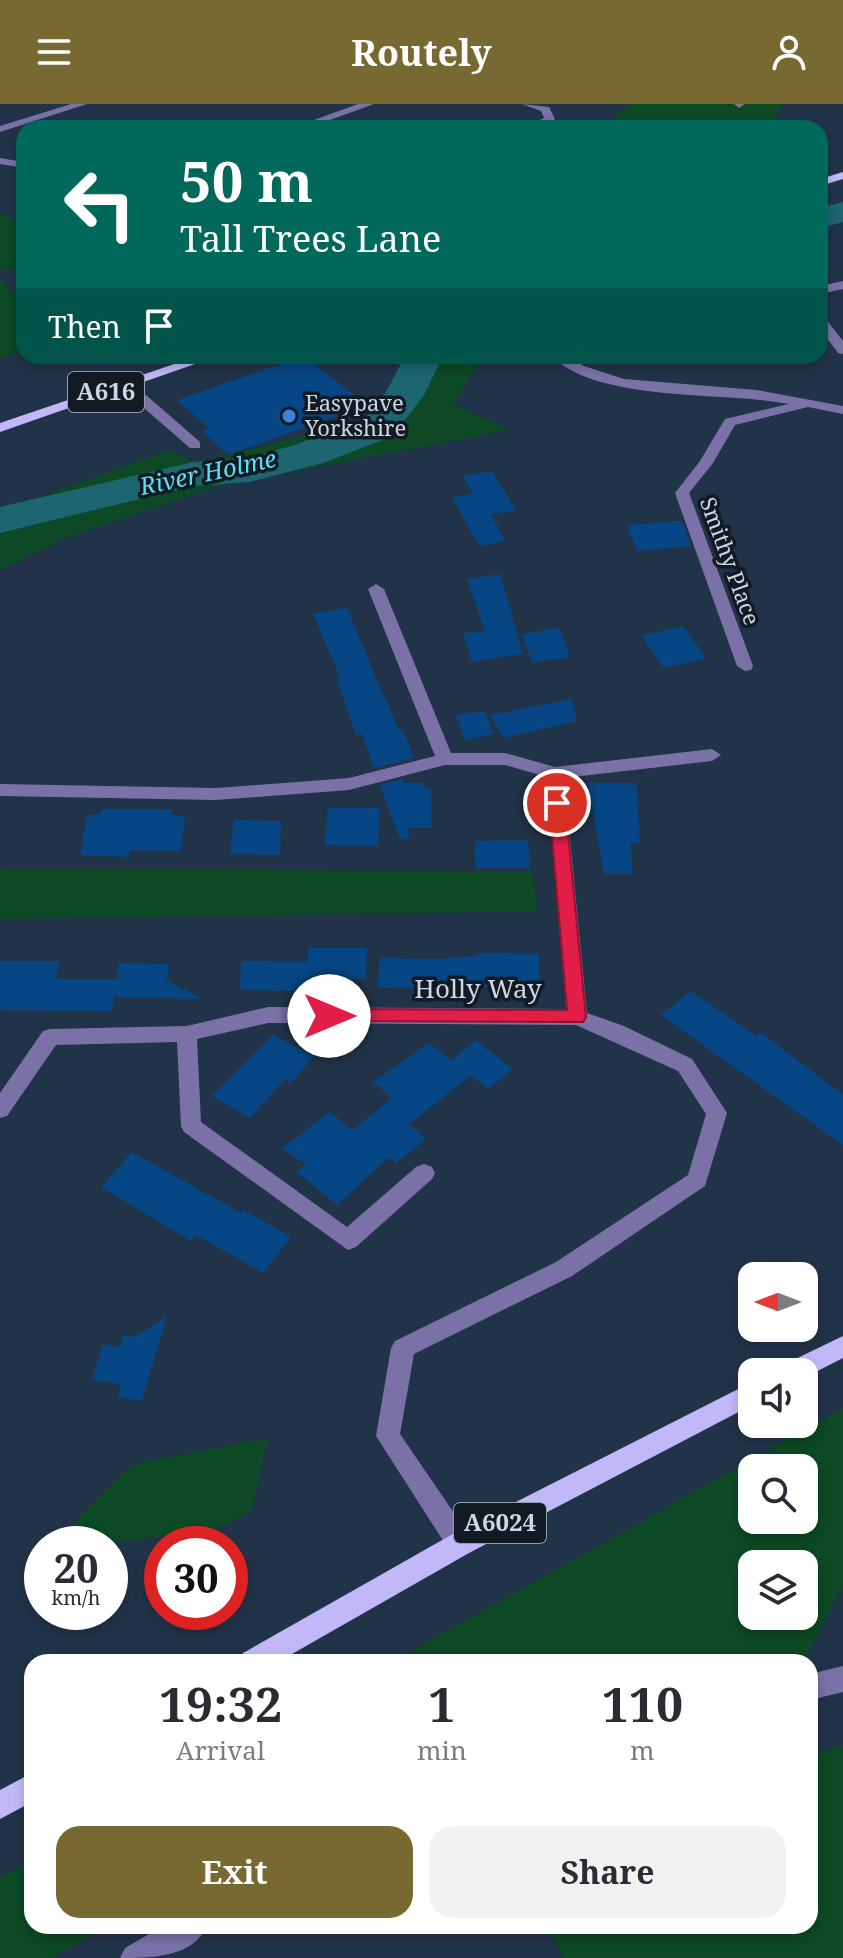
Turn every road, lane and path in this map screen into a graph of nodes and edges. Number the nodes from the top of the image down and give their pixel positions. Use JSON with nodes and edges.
{"nodes":[{"id":1,"x":82,"y":104,"type":"edge"},
{"id":2,"x":369,"y":104,"type":"edge"},
{"id":3,"x":527,"y":104,"type":"edge"},
{"id":4,"x":30,"y":120,"type":"edge"},
{"id":5,"x":321,"y":120,"type":"edge"},
{"id":6,"x":549,"y":120,"type":"edge"},
{"id":7,"x":828,"y":331,"type":"edge"},
{"id":8,"x":843,"y":350,"type":"edge"},
{"id":9,"x":184,"y":364,"type":"edge"},
{"id":10,"x":572,"y":364,"type":"edge"},
{"id":11,"x":126,"y":385,"type":"junction"},
{"id":12,"x":808,"y":403,"type":"junction"},
{"id":13,"x":843,"y":410,"type":"edge"},
{"id":14,"x":0,"y":428,"type":"edge"},
{"id":15,"x":195,"y":445,"type":"dead end"},
{"id":16,"x":376,"y":589,"type":"dead end"},
{"id":17,"x":745,"y":666,"type":"dead end"},
{"id":18,"x":712,"y":755,"type":"dead end"},
{"id":19,"x":445,"y":759,"type":"junction"},
{"id":20,"x":555,"y":773,"type":"junction"},
{"id":21,"x":0,"y":790,"type":"edge"},
{"id":22,"x":577,"y":1017,"type":"junction"},
{"id":23,"x":187,"y":1034,"type":"junction"},
{"id":24,"x":0,"y":1110,"type":"edge"},
{"id":25,"x":424,"y":1173,"type":"dead end"},
{"id":26,"x":843,"y":1346,"type":"edge"},
{"id":27,"x":818,"y":1359,"type":"edge"},
{"id":28,"x":738,"y":1400,"type":"edge"},
{"id":29,"x":460,"y":1544,"type":"junction"},
{"id":30,"x":266,"y":1654,"type":"edge"},
{"id":31,"x":843,"y":1679,"type":"edge"},
{"id":32,"x":818,"y":1685,"type":"edge"},
{"id":33,"x":24,"y":1792,"type":"edge"},
{"id":34,"x":0,"y":1805,"type":"edge"},
{"id":35,"x":178,"y":1934,"type":"edge"},
{"id":36,"x":135,"y":1958,"type":"edge"}],
"edges":[{"from":1,"to":4,"type":"street"},
{"from":2,"to":5,"type":"street"},
{"from":3,"to":6,"type":"street"},
{"from":7,"to":8,"type":"street"},
{"from":9,"to":11,"type":"main road","number":"A616"},
{"from":10,"to":12,"type":"street"},
{"from":11,"to":14,"type":"main road","number":"A616"},
{"from":11,"to":15,"type":"street"},
{"from":12,"to":13,"type":"street"},
{"from":12,"to":17,"type":"street","name":"Smithy Place"},
{"from":16,"to":19,"type":"street"},
{"from":18,"to":20,"type":"street"},
{"from":19,"to":20,"type":"street"},
{"from":19,"to":21,"type":"street"},
{"from":20,"to":22,"type":"street"},
{"from":22,"to":23,"type":"street","name":"Holly Way"},
{"from":22,"to":29,"type":"street","name":"Holly Way"},
{"from":23,"to":24,"type":"street","name":"Holly Way"},
{"from":23,"to":25,"type":"street"},
{"from":26,"to":27,"type":"main road"},
{"from":28,"to":29,"type":"main road","number":"A6024"},
{"from":29,"to":30,"type":"main road","number":"A6024"},
{"from":31,"to":32,"type":"street"},
{"from":33,"to":34,"type":"main road"},
{"from":35,"to":36,"type":"street"}]}
